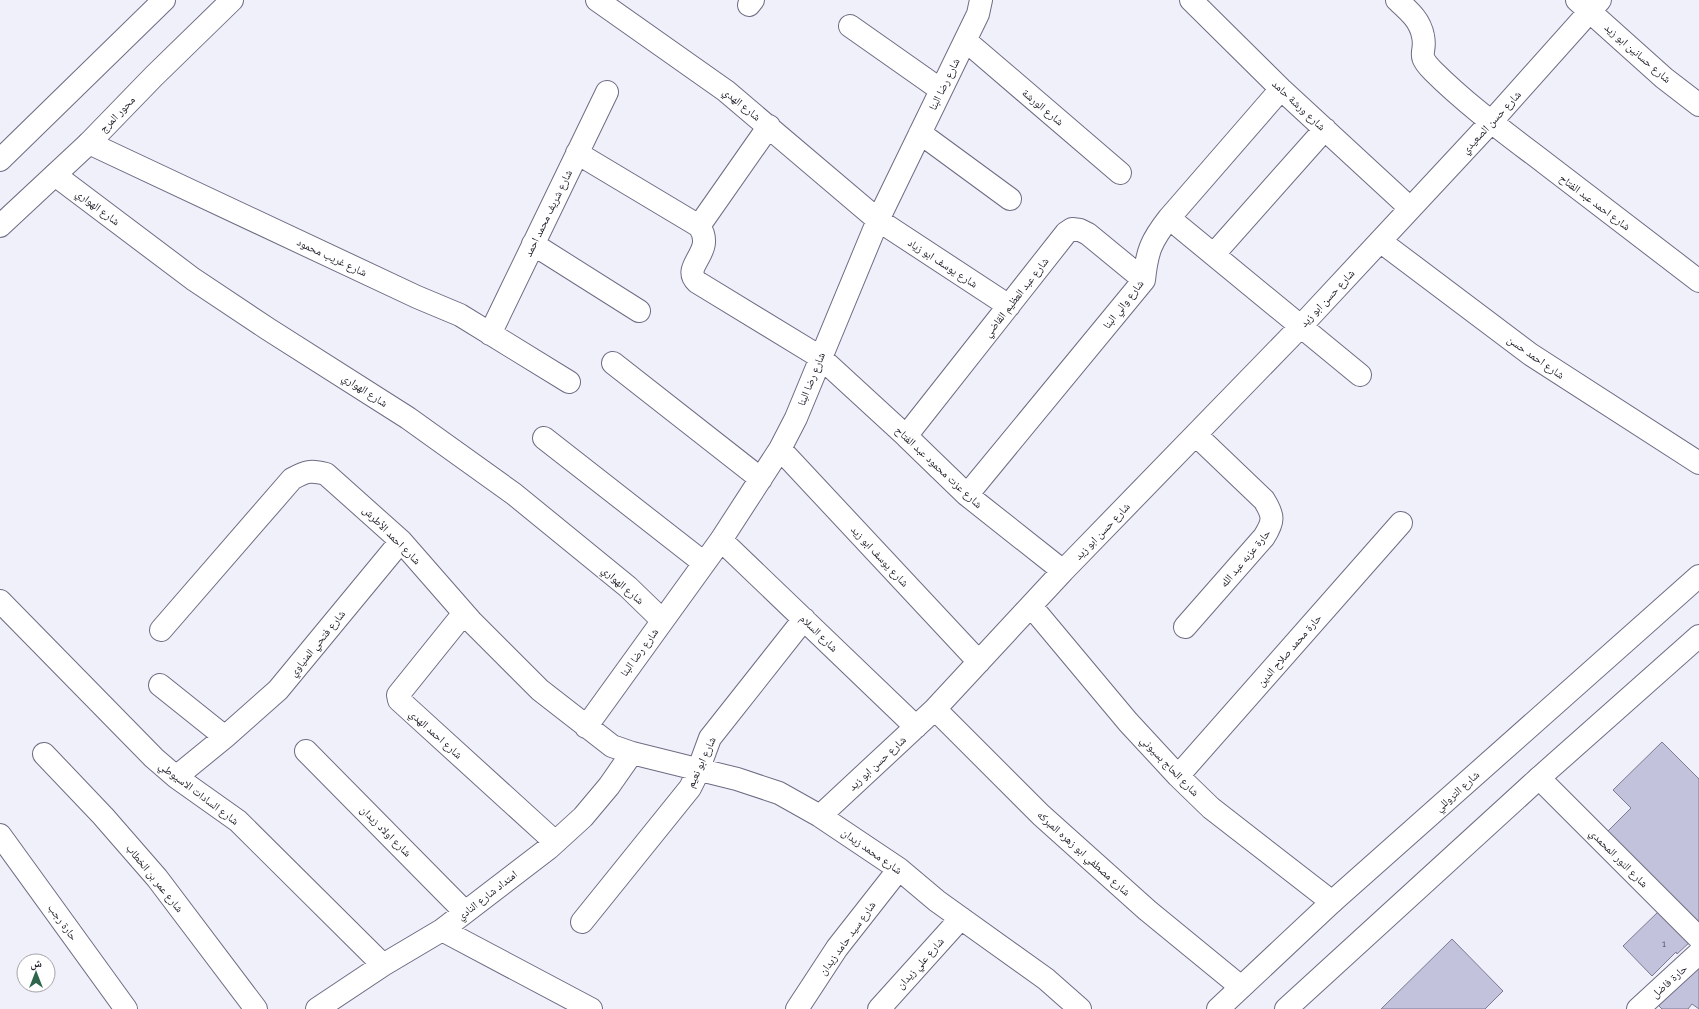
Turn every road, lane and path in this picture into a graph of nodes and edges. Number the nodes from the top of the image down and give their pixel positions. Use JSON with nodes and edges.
{"nodes":[{"id":1,"x":164,"y":0,"type":"edge"},
{"id":2,"x":596,"y":0,"type":"edge"},
{"id":3,"x":981,"y":0,"type":"edge"},
{"id":4,"x":1191,"y":0,"type":"edge"},
{"id":5,"x":1397,"y":0,"type":"edge"},
{"id":6,"x":222,"y":4,"type":"edge"},
{"id":7,"x":1589,"y":4,"type":"edge"},
{"id":8,"x":850,"y":26,"type":"dead end"},
{"id":9,"x":966,"y":41,"type":"junction"},
{"id":10,"x":1281,"y":89,"type":"junction"},
{"id":11,"x":941,"y":90,"type":"junction"},
{"id":12,"x":607,"y":92,"type":"dead end"},
{"id":13,"x":1699,"y":105,"type":"edge"},
{"id":14,"x":1492,"y":122,"type":"junction"},
{"id":15,"x":769,"y":126,"type":"junction"},
{"id":16,"x":1325,"y":129,"type":"junction"},
{"id":17,"x":920,"y":133,"type":"junction"},
{"id":18,"x":89,"y":143,"type":"junction"},
{"id":19,"x":577,"y":154,"type":"junction"},
{"id":20,"x":0,"y":160,"type":"edge"},
{"id":21,"x":1120,"y":173,"type":"dead end"},
{"id":22,"x":55,"y":175,"type":"junction"},
{"id":23,"x":1010,"y":199,"type":"dead end"},
{"id":24,"x":1410,"y":208,"type":"junction"},
{"id":25,"x":1169,"y":218,"type":"junction"},
{"id":26,"x":878,"y":220,"type":"junction"},
{"id":27,"x":0,"y":226,"type":"edge"},
{"id":28,"x":699,"y":226,"type":"junction"},
{"id":29,"x":1380,"y":241,"type":"junction"},
{"id":30,"x":533,"y":244,"type":"junction"},
{"id":31,"x":1214,"y":254,"type":"junction"},
{"id":32,"x":1144,"y":280,"type":"junction"},
{"id":33,"x":1699,"y":281,"type":"edge"},
{"id":34,"x":1009,"y":306,"type":"junction"},
{"id":35,"x":639,"y":311,"type":"dead end"},
{"id":36,"x":1301,"y":326,"type":"junction"},
{"id":37,"x":490,"y":334,"type":"junction"},
{"id":38,"x":820,"y":357,"type":"junction"},
{"id":39,"x":614,"y":363,"type":"dead end"},
{"id":40,"x":1360,"y":375,"type":"dead end"},
{"id":41,"x":569,"y":382,"type":"dead end"},
{"id":42,"x":1196,"y":434,"type":"junction"},
{"id":43,"x":906,"y":436,"type":"junction"},
{"id":44,"x":544,"y":438,"type":"dead end"},
{"id":45,"x":780,"y":449,"type":"junction"},
{"id":46,"x":1699,"y":463,"type":"edge"},
{"id":47,"x":761,"y":479,"type":"junction"},
{"id":48,"x":967,"y":495,"type":"junction"},
{"id":49,"x":1401,"y":523,"type":"dead end"},
{"id":50,"x":721,"y":540,"type":"junction"},
{"id":51,"x":401,"y":541,"type":"junction"},
{"id":52,"x":704,"y":563,"type":"junction"},
{"id":53,"x":1063,"y":571,"type":"junction"},
{"id":54,"x":1699,"y":576,"type":"edge"},
{"id":55,"x":0,"y":601,"type":"edge"},
{"id":56,"x":1031,"y":606,"type":"junction"},
{"id":57,"x":464,"y":613,"type":"junction"},
{"id":58,"x":804,"y":619,"type":"junction"},
{"id":59,"x":662,"y":620,"type":"junction"},
{"id":60,"x":1185,"y":627,"type":"dead end"},
{"id":61,"x":162,"y":630,"type":"dead end"},
{"id":62,"x":1699,"y":636,"type":"edge"},
{"id":63,"x":980,"y":662,"type":"junction"},
{"id":64,"x":160,"y":685,"type":"dead end"},
{"id":65,"x":935,"y":709,"type":"junction"},
{"id":66,"x":586,"y":727,"type":"junction"},
{"id":67,"x":916,"y":727,"type":"junction"},
{"id":68,"x":225,"y":737,"type":"junction"},
{"id":69,"x":306,"y":751,"type":"dead end"},
{"id":70,"x":632,"y":753,"type":"junction"},
{"id":71,"x":44,"y":754,"type":"dead end"},
{"id":72,"x":698,"y":770,"type":"junction"},
{"id":73,"x":1178,"y":776,"type":"junction"},
{"id":74,"x":176,"y":777,"type":"junction"},
{"id":75,"x":1539,"y":778,"type":"junction"},
{"id":76,"x":820,"y":816,"type":"junction"},
{"id":77,"x":0,"y":835,"type":"edge"},
{"id":78,"x":555,"y":842,"type":"junction"},
{"id":79,"x":899,"y":869,"type":"junction"},
{"id":80,"x":1332,"y":902,"type":"junction"},
{"id":81,"x":465,"y":912,"type":"junction"},
{"id":82,"x":961,"y":918,"type":"junction"},
{"id":83,"x":582,"y":922,"type":"dead end"},
{"id":84,"x":442,"y":930,"type":"junction"},
{"id":85,"x":1699,"y":938,"type":"edge"},
{"id":86,"x":1699,"y":953,"type":"edge"},
{"id":87,"x":384,"y":965,"type":"junction"},
{"id":88,"x":1241,"y":987,"type":"junction"},
{"id":89,"x":126,"y":1009,"type":"edge"},
{"id":90,"x":256,"y":1009,"type":"edge"},
{"id":91,"x":317,"y":1009,"type":"edge"},
{"id":92,"x":591,"y":1009,"type":"edge"},
{"id":93,"x":797,"y":1009,"type":"edge"},
{"id":94,"x":879,"y":1009,"type":"edge"},
{"id":95,"x":1080,"y":1009,"type":"edge"},
{"id":96,"x":1218,"y":1009,"type":"edge"},
{"id":97,"x":1286,"y":1009,"type":"edge"},
{"id":98,"x":1638,"y":1009,"type":"edge"}],
"edges":[{"from":1,"to":20,"type":"street"},
{"from":2,"to":15,"type":"street","name":"شارع الهدي"},
{"from":3,"to":9,"type":"street","name":"شارع رضا البنا"},
{"from":4,"to":10,"type":"street","name":"شارع ورشة حامد"},
{"from":5,"to":14,"type":"street","name":"شارع احمد عبد الفتاح"},
{"from":6,"to":18,"type":"street","name":"محور المرج"},
{"from":7,"to":13,"type":"street","name":"شارع حسانين ابو زيد"},
{"from":7,"to":14,"type":"street","name":"شارع حسن الصعيدي"},
{"from":8,"to":11,"type":"street"},
{"from":9,"to":11,"type":"street","name":"شارع رضا البنا"},
{"from":9,"to":21,"type":"street","name":"شارع الورشة"},
{"from":10,"to":16,"type":"street","name":"شارع ورشة حامد"},
{"from":10,"to":25,"type":"street","name":"شارع والي البنا"},
{"from":11,"to":17,"type":"street","name":"شارع رضا البنا"},
{"from":12,"to":19,"type":"street","name":"شارع شريف محمد احمد"},
{"from":14,"to":24,"type":"street","name":"شارع حسن الصعيدي"},
{"from":14,"to":33,"type":"street","name":"شارع احمد عبد الفتاح"},
{"from":15,"to":26,"type":"street","name":"شارع الهدي"},
{"from":15,"to":28,"type":"street"},
{"from":16,"to":24,"type":"street","name":"شارع ورشة حامد"},
{"from":16,"to":31,"type":"street"},
{"from":17,"to":23,"type":"street"},
{"from":17,"to":26,"type":"street","name":"شارع رضا البنا"},
{"from":18,"to":22,"type":"street","name":"محور المرج"},
{"from":18,"to":37,"type":"street","name":"شارع غريب محمود"},
{"from":19,"to":28,"type":"street"},
{"from":19,"to":30,"type":"street","name":"شارع شريف محمد احمد"},
{"from":22,"to":27,"type":"street","name":"محور المرج"},
{"from":22,"to":59,"type":"street","name":"شارع الهواري"},
{"from":24,"to":29,"type":"street","name":"شارع حسن الصعيدي"},
{"from":25,"to":31,"type":"street"},
{"from":25,"to":32,"type":"street","name":"شارع والي البنا"},
{"from":26,"to":34,"type":"street","name":"شارع يوسف ابو زياد"},
{"from":26,"to":38,"type":"street","name":"شارع رضا البنا"},
{"from":28,"to":38,"type":"street","name":"شارع عزت محمود عبد الفتاح"},
{"from":29,"to":36,"type":"street","name":"شارع حسن ابو زيد"},
{"from":29,"to":46,"type":"street","name":"شارع احمد حسن"},
{"from":30,"to":35,"type":"street"},
{"from":30,"to":37,"type":"street","name":"شارع شريف محمد احمد"},
{"from":31,"to":36,"type":"street"},
{"from":32,"to":34,"type":"street","name":"شارع عبد العظيم القاضي"},
{"from":32,"to":48,"type":"street","name":"شارع والي البنا"},
{"from":34,"to":43,"type":"street","name":"شارع عبد العظيم القاضي"},
{"from":36,"to":40,"type":"street"},
{"from":36,"to":42,"type":"street","name":"شارع حسن ابو زيد"},
{"from":37,"to":41,"type":"street","name":"شارع غريب محمود"},
{"from":38,"to":43,"type":"street","name":"شارع عزت محمود عبد الفتاح"},
{"from":38,"to":45,"type":"street","name":"شارع رضا البنا"},
{"from":39,"to":47,"type":"street"},
{"from":42,"to":53,"type":"street","name":"شارع حسن ابو زيد"},
{"from":42,"to":60,"type":"street","name":"حارة عزبه عبد الله"},
{"from":43,"to":48,"type":"street","name":"شارع عزت محمود عبد الفتاح"},
{"from":44,"to":52,"type":"street"},
{"from":45,"to":47,"type":"street","name":"شارع رضا البنا"},
{"from":45,"to":63,"type":"street","name":"شارع يوسف ابو زيد"},
{"from":47,"to":50,"type":"street","name":"شارع رضا البنا"},
{"from":48,"to":53,"type":"street","name":"شارع عزت محمود عبد الفتاح"},
{"from":49,"to":73,"type":"street","name":"حارة محمد صلاح الدين"},
{"from":50,"to":52,"type":"street","name":"شارع رضا البنا"},
{"from":50,"to":58,"type":"street","name":"شارع السلام"},
{"from":51,"to":57,"type":"street","name":"شارع احمد الأطرش"},
{"from":51,"to":61,"type":"street","name":"شارع احمد الأطرش"},
{"from":51,"to":68,"type":"street","name":"شارع فتحي المنياوي"},
{"from":52,"to":59,"type":"street","name":"شارع رضا البنا"},
{"from":53,"to":56,"type":"street","name":"شارع حسن ابو زيد"},
{"from":54,"to":80,"type":"street","name":"شارع التروللي"},
{"from":55,"to":74,"type":"street","name":"شارع السادات الاسيوطي"},
{"from":56,"to":63,"type":"street","name":"شارع حسن ابو زيد"},
{"from":56,"to":73,"type":"street","name":"شارع الحاج بسيوني"},
{"from":57,"to":66,"type":"street","name":"شارع احمد الأطرش"},
{"from":57,"to":78,"type":"street","name":"شارع احمد الهدي"},
{"from":58,"to":67,"type":"street","name":"شارع السلام"},
{"from":58,"to":72,"type":"street","name":"شارع ابو نعيم"},
{"from":59,"to":66,"type":"street","name":"شارع رضا البنا"},
{"from":62,"to":75,"type":"street"},
{"from":63,"to":65,"type":"street","name":"شارع حسن ابو زيد"},
{"from":64,"to":68,"type":"street"},
{"from":65,"to":67,"type":"street","name":"شارع حسن ابو زيد"},
{"from":65,"to":88,"type":"street","name":"شارع مصطفي ابو زهره المبركه"},
{"from":66,"to":70,"type":"street","name":"شارع احمد الأطرش"},
{"from":67,"to":76,"type":"street","name":"شارع حسن ابو زيد"},
{"from":68,"to":74,"type":"street","name":"شارع فتحي المنياوي"},
{"from":69,"to":81,"type":"street","name":"شارع اولاد زيدان"},
{"from":70,"to":72,"type":"street","name":"شارع محمد زيدان"},
{"from":70,"to":78,"type":"street","name":"امتداد شارع النادي"},
{"from":71,"to":90,"type":"street","name":"شارع عمر بن الخطاب"},
{"from":72,"to":76,"type":"street","name":"شارع محمد زيدان"},
{"from":72,"to":83,"type":"street","name":"شارع ابو نعيم"},
{"from":73,"to":80,"type":"street","name":"شارع الحاج بسيوني"},
{"from":74,"to":87,"type":"street","name":"شارع السادات الاسيوطي"},
{"from":75,"to":85,"type":"street","name":"شارع النور المحمدي"},
{"from":75,"to":97,"type":"street"},
{"from":76,"to":79,"type":"street","name":"شارع محمد زيدان"},
{"from":77,"to":89,"type":"street","name":"حارة رجب"},
{"from":78,"to":81,"type":"street","name":"امتداد شارع النادي"},
{"from":79,"to":82,"type":"street","name":"شارع محمد زيدان"},
{"from":79,"to":93,"type":"street","name":"شارع سيد حامد زيدان"},
{"from":80,"to":88,"type":"street","name":"شارع التروللي"},
{"from":81,"to":84,"type":"street","name":"امتداد شارع النادي"},
{"from":82,"to":94,"type":"street","name":"شارع علي زيدان"},
{"from":82,"to":95,"type":"street","name":"شارع محمد زيدان"},
{"from":84,"to":87,"type":"street","name":"امتداد شارع النادي"},
{"from":84,"to":92,"type":"street"},
{"from":86,"to":98,"type":"street","name":"حارة فاضل"},
{"from":87,"to":91,"type":"street","name":"امتداد شارع النادي"},
{"from":88,"to":96,"type":"street","name":"شارع التروللي"}]}
